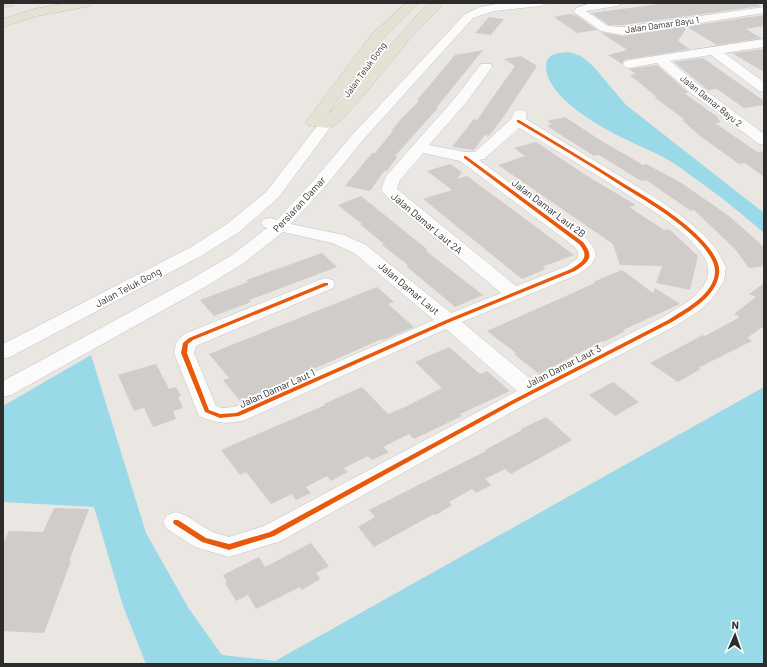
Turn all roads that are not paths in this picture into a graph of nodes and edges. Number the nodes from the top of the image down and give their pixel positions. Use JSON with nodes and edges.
{"nodes":[{"id":1,"x":3,"y":3,"type":"edge"},
{"id":2,"x":8,"y":3,"type":"edge"},
{"id":3,"x":46,"y":3,"type":"edge"},
{"id":4,"x":86,"y":3,"type":"edge"},
{"id":5,"x":397,"y":3,"type":"edge"},
{"id":6,"x":413,"y":3,"type":"edge"},
{"id":7,"x":424,"y":3,"type":"edge"},
{"id":8,"x":437,"y":3,"type":"edge"},
{"id":9,"x":512,"y":3,"type":"edge"},
{"id":10,"x":541,"y":3,"type":"edge"},
{"id":11,"x":617,"y":3,"type":"edge"},
{"id":12,"x":3,"y":7,"type":"edge"},
{"id":13,"x":764,"y":10,"type":"edge"},
{"id":14,"x":3,"y":23,"type":"edge"},
{"id":15,"x":764,"y":43,"type":"edge"},
{"id":16,"x":713,"y":51,"type":"junction"},
{"id":17,"x":368,"y":56,"type":"junction"},
{"id":18,"x":659,"y":59,"type":"junction"},
{"id":19,"x":629,"y":64,"type":"dead end"},
{"id":20,"x":486,"y":67,"type":"dead end"},
{"id":21,"x":761,"y":84,"type":"edge"},
{"id":22,"x":320,"y":123,"type":"junction"},
{"id":23,"x":764,"y":141,"type":"edge"},
{"id":24,"x":418,"y":148,"type":"junction"},
{"id":25,"x":465,"y":157,"type":"junction"},
{"id":26,"x":273,"y":224,"type":"junction"},
{"id":27,"x":326,"y":284,"type":"dead end"},
{"id":28,"x":514,"y":294,"type":"junction"},
{"id":29,"x":448,"y":321,"type":"junction"},
{"id":30,"x":3,"y":352,"type":"edge"},
{"id":31,"x":3,"y":376,"type":"edge"},
{"id":32,"x":3,"y":390,"type":"edge"},
{"id":33,"x":531,"y":392,"type":"junction"},
{"id":34,"x":176,"y":522,"type":"dead end"}],
"edges":[{"from":1,"to":2,"type":"main road"},
{"from":3,"to":12,"type":"main road"},
{"from":4,"to":14,"type":"main road"},
{"from":5,"to":22,"type":"main road"},
{"from":6,"to":17,"type":"main road","name":"Jalan Teluk Gong"},
{"from":7,"to":17,"type":"main road","name":"Jalan Teluk Gong"},
{"from":8,"to":22,"type":"main road"},
{"from":9,"to":26,"type":"street","name":"Persiaran Damar"},
{"from":10,"to":26,"type":"street","name":"Persiaran Damar"},
{"from":11,"to":13,"type":"street","name":"Jalan Damar Bayu 1"},
{"from":15,"to":16,"type":"street"},
{"from":16,"to":18,"type":"street"},
{"from":16,"to":21,"type":"street"},
{"from":17,"to":22,"type":"main road","name":"Jalan Teluk Gong"},
{"from":18,"to":19,"type":"street"},
{"from":18,"to":23,"type":"street","name":"Jalan Damar Bayu 2"},
{"from":20,"to":24,"type":"street","name":"Jalan Damar Laut 2A"},
{"from":22,"to":30,"type":"street","name":"Jalan Teluk Gong"},
{"from":24,"to":25,"type":"street"},
{"from":24,"to":28,"type":"street","name":"Jalan Damar Laut 2A"},
{"from":25,"to":28,"type":"street","name":"Jalan Damar Laut 2B"},
{"from":25,"to":33,"type":"street","name":"Jalan Damar Laut 3"},
{"from":26,"to":29,"type":"street","name":"Jalan Damar Laut"},
{"from":26,"to":31,"type":"street","name":"Persiaran Damar"},
{"from":26,"to":32,"type":"street","name":"Persiaran Damar"},
{"from":27,"to":29,"type":"street","name":"Jalan Damar Laut 1"},
{"from":28,"to":29,"type":"street","name":"Jalan Damar Laut 2B"},
{"from":29,"to":33,"type":"street","name":"Jalan Damar Laut"},
{"from":33,"to":34,"type":"street","name":"Jalan Damar Laut 3"}]}
